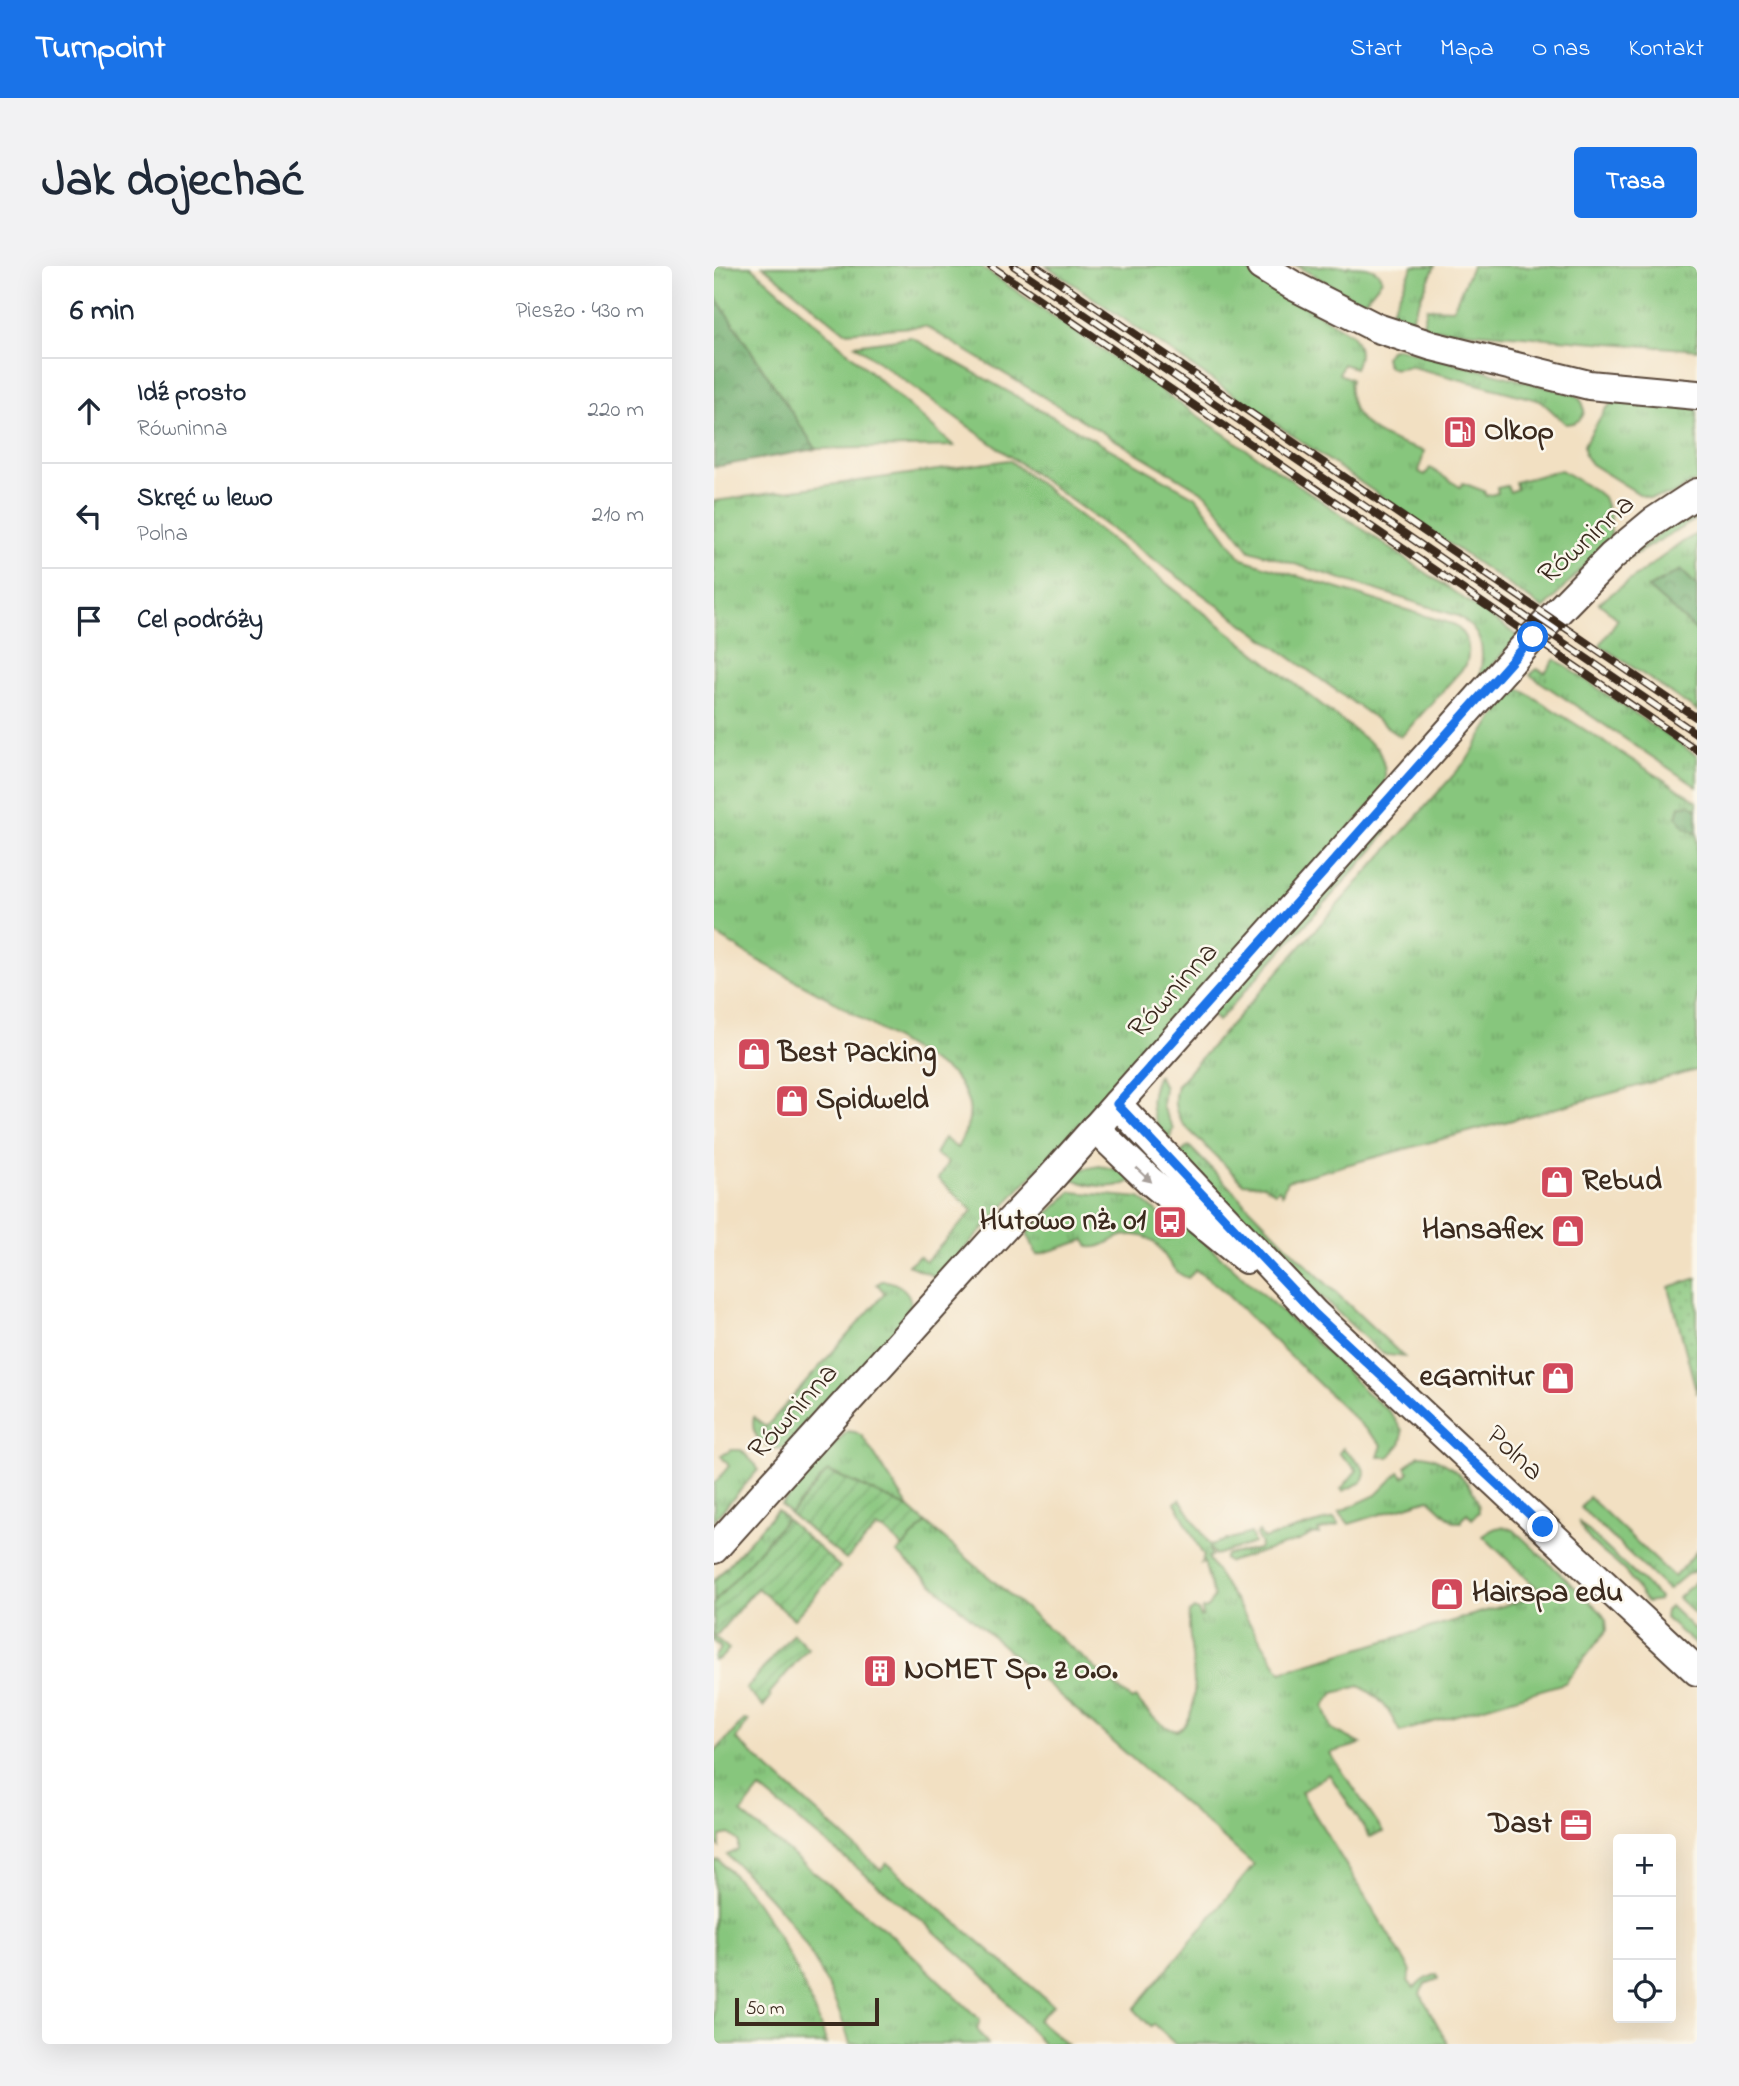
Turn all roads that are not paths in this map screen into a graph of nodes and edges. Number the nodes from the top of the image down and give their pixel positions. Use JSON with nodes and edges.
{"nodes":[{"id":1,"x":1261,"y":266,"type":"edge"},
{"id":2,"x":1697,"y":395,"type":"edge"},
{"id":3,"x":1697,"y":493,"type":"edge"},
{"id":4,"x":1117,"y":1104,"type":"junction"},
{"id":5,"x":1095,"y":1128,"type":"junction"},
{"id":6,"x":1315,"y":1314,"type":"junction"},
{"id":7,"x":714,"y":1549,"type":"edge"},
{"id":8,"x":1697,"y":1671,"type":"edge"}],
"edges":[{"from":1,"to":2,"type":"street"},
{"from":3,"to":4,"type":"street","name":"Równinna"},
{"from":4,"to":5,"type":"street","name":"Równinna"},
{"from":4,"to":6,"type":"street","name":"Polna"},
{"from":5,"to":6,"type":"street","name":"Polna","one_way":true},
{"from":5,"to":7,"type":"street","name":"Równinna"},
{"from":6,"to":8,"type":"street","name":"Polna"}]}
